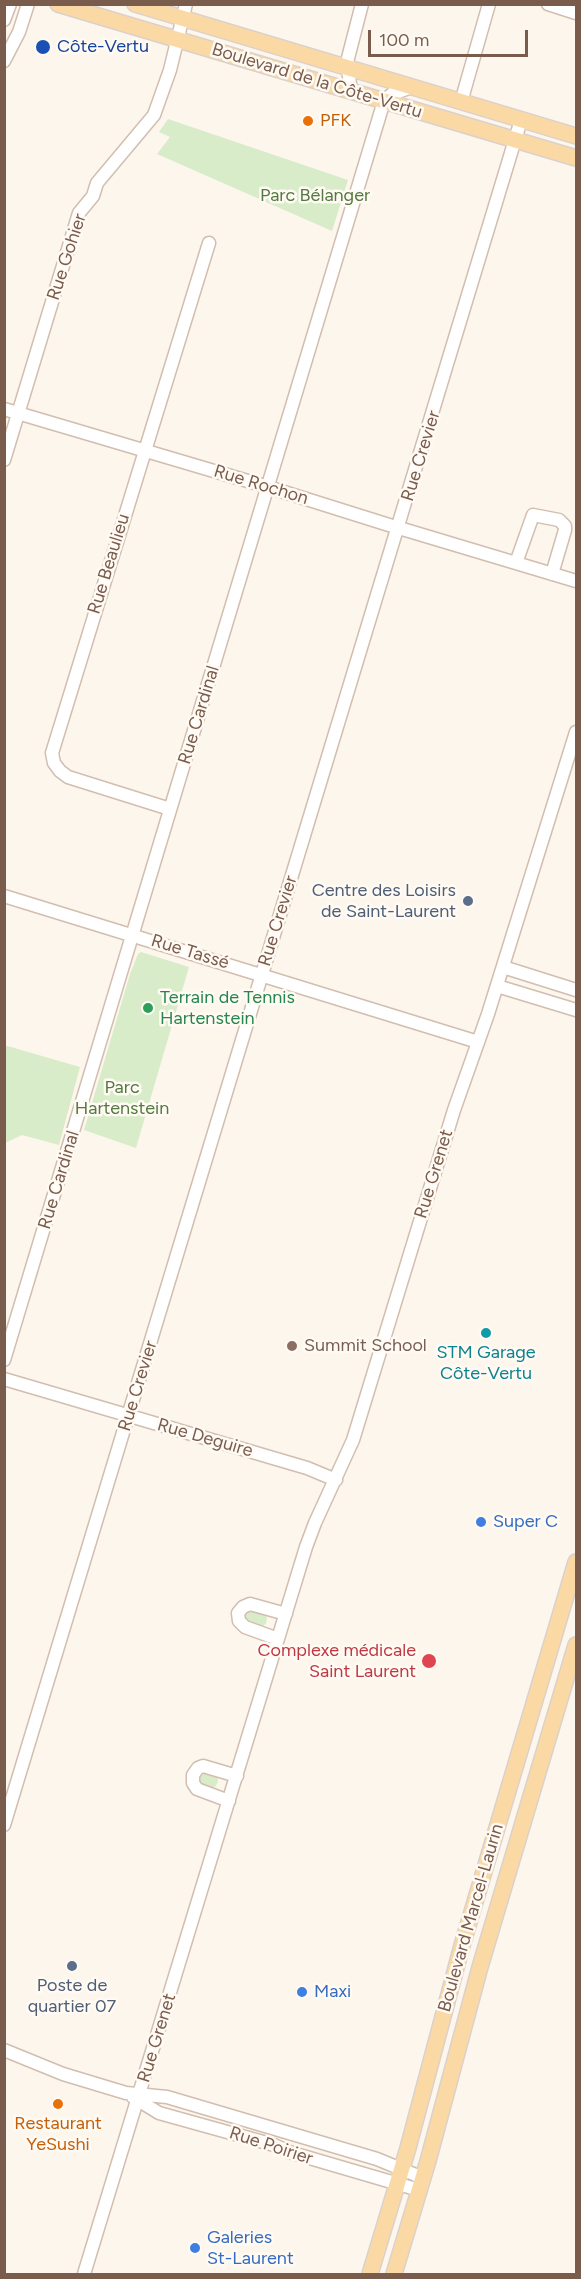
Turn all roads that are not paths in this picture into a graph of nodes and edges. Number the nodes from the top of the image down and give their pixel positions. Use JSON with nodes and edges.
{"nodes":[{"id":1,"x":10,"y":4,"type":"edge"},
{"id":2,"x":28,"y":4,"type":"edge"},
{"id":3,"x":58,"y":4,"type":"edge"},
{"id":4,"x":135,"y":4,"type":"edge"},
{"id":5,"x":362,"y":4,"type":"edge"},
{"id":6,"x":489,"y":4,"type":"edge"},
{"id":7,"x":548,"y":4,"type":"edge"},
{"id":8,"x":184,"y":12,"type":"edge"},
{"id":9,"x":576,"y":13,"type":"edge"},
{"id":10,"x":4,"y":20,"type":"edge"},
{"id":11,"x":177,"y":40,"type":"junction"},
{"id":12,"x":4,"y":61,"type":"edge"},
{"id":13,"x":347,"y":68,"type":"junction"},
{"id":14,"x":412,"y":87,"type":"junction"},
{"id":15,"x":351,"y":91,"type":"junction"},
{"id":16,"x":384,"y":101,"type":"junction"},
{"id":17,"x":461,"y":102,"type":"junction"},
{"id":18,"x":521,"y":120,"type":"junction"},
{"id":19,"x":576,"y":136,"type":"edge"},
{"id":20,"x":516,"y":140,"type":"junction"},
{"id":21,"x":576,"y":158,"type":"edge"},
{"id":22,"x":209,"y":243,"type":"dead end"},
{"id":23,"x":4,"y":409,"type":"edge"},
{"id":24,"x":18,"y":414,"type":"junction"},
{"id":25,"x":145,"y":450,"type":"junction"},
{"id":26,"x":4,"y":460,"type":"edge"},
{"id":27,"x":268,"y":486,"type":"junction"},
{"id":28,"x":399,"y":528,"type":"junction"},
{"id":29,"x":516,"y":563,"type":"junction"},
{"id":30,"x":552,"y":574,"type":"junction"},
{"id":31,"x":576,"y":581,"type":"edge"},
{"id":32,"x":576,"y":732,"type":"edge"},
{"id":33,"x":170,"y":809,"type":"junction"},
{"id":34,"x":4,"y":896,"type":"edge"},
{"id":35,"x":132,"y":935,"type":"junction"},
{"id":36,"x":503,"y":967,"type":"junction"},
{"id":37,"x":262,"y":975,"type":"junction"},
{"id":38,"x":497,"y":986,"type":"junction"},
{"id":39,"x":576,"y":990,"type":"edge"},
{"id":40,"x":576,"y":1010,"type":"edge"},
{"id":41,"x":478,"y":1042,"type":"junction"},
{"id":42,"x":4,"y":1360,"type":"edge"},
{"id":43,"x":4,"y":1379,"type":"edge"},
{"id":44,"x":129,"y":1416,"type":"junction"},
{"id":45,"x":336,"y":1480,"type":"junction"},
{"id":46,"x":576,"y":1562,"type":"edge"},
{"id":47,"x":286,"y":1614,"type":"junction"},
{"id":48,"x":278,"y":1639,"type":"junction"},
{"id":49,"x":576,"y":1645,"type":"edge"},
{"id":50,"x":237,"y":1776,"type":"junction"},
{"id":51,"x":229,"y":1801,"type":"junction"},
{"id":52,"x":4,"y":1825,"type":"edge"},
{"id":53,"x":5,"y":2053,"type":"edge"},
{"id":54,"x":139,"y":2097,"type":"junction"},
{"id":55,"x":401,"y":2169,"type":"junction"},
{"id":56,"x":397,"y":2184,"type":"junction"},
{"id":57,"x":421,"y":2184,"type":"junction"},
{"id":58,"x":84,"y":2274,"type":"edge"},
{"id":59,"x":370,"y":2274,"type":"edge"},
{"id":60,"x":394,"y":2274,"type":"edge"}],
"edges":[{"from":1,"to":10,"type":"street"},
{"from":2,"to":12,"type":"street"},
{"from":3,"to":11,"type":"main road","name":"Boulevard de la Côte-Vertu"},
{"from":4,"to":8,"type":"main road","name":"Boulevard de la Côte-Vertu"},
{"from":5,"to":13,"type":"street"},
{"from":6,"to":17,"type":"street"},
{"from":7,"to":9,"type":"street"},
{"from":8,"to":11,"type":"street","name":"Rue Gohier"},
{"from":8,"to":13,"type":"main road","name":"Boulevard de la Côte-Vertu"},
{"from":11,"to":15,"type":"main road","name":"Boulevard de la Côte-Vertu"},
{"from":11,"to":24,"type":"street","name":"Rue Gohier"},
{"from":13,"to":14,"type":"main road","name":"Boulevard de la Côte-Vertu"},
{"from":13,"to":15,"type":"street"},
{"from":14,"to":16,"type":"street"},
{"from":14,"to":17,"type":"main road","name":"Boulevard de la Côte-Vertu"},
{"from":15,"to":16,"type":"main road","name":"Boulevard de la Côte-Vertu"},
{"from":16,"to":20,"type":"main road","name":"Boulevard de la Côte-Vertu"},
{"from":16,"to":27,"type":"street","name":"Rue Cardinal"},
{"from":17,"to":18,"type":"main road","name":"Boulevard de la Côte-Vertu"},
{"from":18,"to":19,"type":"main road","name":"Boulevard de la Côte-Vertu"},
{"from":18,"to":20,"type":"street","name":"Rue Crevier"},
{"from":20,"to":21,"type":"main road","name":"Boulevard de la Côte-Vertu"},
{"from":20,"to":28,"type":"street","name":"Rue Crevier"},
{"from":22,"to":25,"type":"street","name":"Rue Beaulieu"},
{"from":23,"to":24,"type":"street","name":"Rue Rochon"},
{"from":24,"to":25,"type":"street","name":"Rue Rochon"},
{"from":24,"to":26,"type":"street","name":"Rue Gohier"},
{"from":25,"to":27,"type":"street","name":"Rue Rochon"},
{"from":25,"to":33,"type":"street","name":"Rue Beaulieu"},
{"from":27,"to":28,"type":"street","name":"Rue Rochon"},
{"from":27,"to":33,"type":"street","name":"Rue Cardinal"},
{"from":28,"to":29,"type":"street","name":"Rue Rochon"},
{"from":28,"to":37,"type":"street","name":"Rue Crevier"},
{"from":29,"to":30,"type":"street","name":"Rue Rochon"},
{"from":29,"to":30,"type":"street"},
{"from":30,"to":31,"type":"street","name":"Rue Rochon"},
{"from":32,"to":36,"type":"street","name":"Rue Grenet"},
{"from":33,"to":35,"type":"street","name":"Rue Cardinal"},
{"from":34,"to":35,"type":"street","name":"Rue Tassé"},
{"from":35,"to":37,"type":"street","name":"Rue Tassé"},
{"from":35,"to":42,"type":"street","name":"Rue Cardinal"},
{"from":36,"to":38,"type":"street","name":"Rue Grenet"},
{"from":36,"to":39,"type":"street"},
{"from":37,"to":41,"type":"street","name":"Rue Tassé"},
{"from":37,"to":44,"type":"street","name":"Rue Crevier"},
{"from":38,"to":40,"type":"street"},
{"from":38,"to":41,"type":"street","name":"Rue Grenet"},
{"from":41,"to":45,"type":"street","name":"Rue Grenet"},
{"from":43,"to":44,"type":"street","name":"Rue Deguire"},
{"from":44,"to":45,"type":"street","name":"Rue Deguire"},
{"from":44,"to":52,"type":"street","name":"Rue Crevier"},
{"from":45,"to":47,"type":"street","name":"Rue Grenet"},
{"from":46,"to":55,"type":"main road","name":"Boulevard Marcel-Laurin"},
{"from":47,"to":48,"type":"street","name":"Rue Grenet"},
{"from":47,"to":48,"type":"street"},
{"from":48,"to":50,"type":"street","name":"Rue Grenet"},
{"from":49,"to":57,"type":"main road","name":"Boulevard Marcel-Laurin"},
{"from":50,"to":51,"type":"street","name":"Rue Grenet"},
{"from":50,"to":51,"type":"street"},
{"from":51,"to":54,"type":"street","name":"Rue Grenet"},
{"from":53,"to":54,"type":"street","name":"Rue Poirier"},
{"from":54,"to":55,"type":"street","name":"Rue Poirier"},
{"from":54,"to":56,"type":"street","name":"Rue Poirier"},
{"from":54,"to":58,"type":"street","name":"Rue Grenet"},
{"from":55,"to":56,"type":"main road","name":"Boulevard Marcel-Laurin"},
{"from":55,"to":57,"type":"street","name":"Rue Poirier"},
{"from":56,"to":57,"type":"street","name":"Rue Poirier"},
{"from":56,"to":59,"type":"main road","name":"Boulevard Marcel-Laurin"},
{"from":57,"to":60,"type":"main road","name":"Boulevard Marcel-Laurin"}]}
